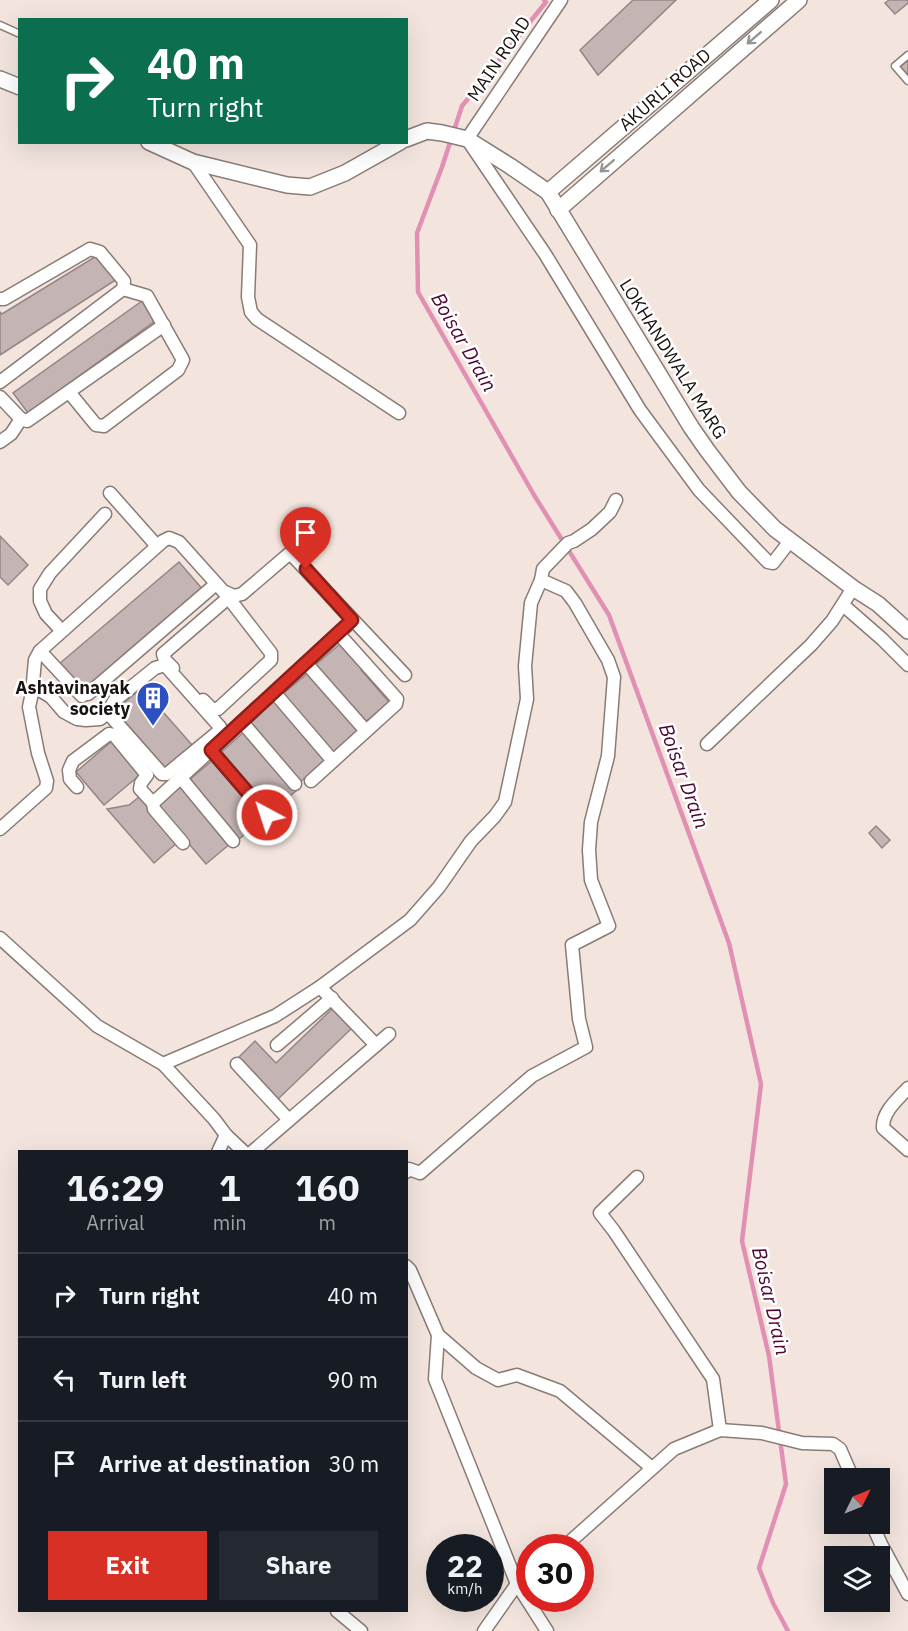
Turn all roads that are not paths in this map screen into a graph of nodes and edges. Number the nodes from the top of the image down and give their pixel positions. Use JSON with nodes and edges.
{"nodes":[{"id":1,"x":561,"y":0,"type":"edge"},
{"id":2,"x":771,"y":0,"type":"edge"},
{"id":3,"x":799,"y":0,"type":"edge"},
{"id":4,"x":0,"y":25,"type":"edge"},
{"id":5,"x":18,"y":33,"type":"edge"},
{"id":6,"x":908,"y":55,"type":"edge"},
{"id":7,"x":0,"y":79,"type":"edge"},
{"id":8,"x":908,"y":81,"type":"edge"},
{"id":9,"x":18,"y":86,"type":"edge"},
{"id":10,"x":408,"y":138,"type":"edge"},
{"id":11,"x":465,"y":138,"type":"junction"},
{"id":12,"x":153,"y":144,"type":"edge"},
{"id":13,"x":396,"y":144,"type":"edge"},
{"id":14,"x":193,"y":162,"type":"junction"},
{"id":15,"x":548,"y":192,"type":"junction"},
{"id":16,"x":558,"y":210,"type":"junction"},
{"id":17,"x":123,"y":289,"type":"junction"},
{"id":18,"x":0,"y":299,"type":"edge"},
{"id":19,"x":164,"y":325,"type":"junction"},
{"id":20,"x":0,"y":382,"type":"edge"},
{"id":21,"x":69,"y":392,"type":"junction"},
{"id":22,"x":0,"y":397,"type":"edge"},
{"id":23,"x":399,"y":413,"type":"dead end"},
{"id":24,"x":21,"y":419,"type":"junction"},
{"id":25,"x":0,"y":442,"type":"edge"},
{"id":26,"x":110,"y":493,"type":"dead end"},
{"id":27,"x":616,"y":500,"type":"dead end"},
{"id":28,"x":105,"y":514,"type":"dead end"},
{"id":29,"x":790,"y":541,"type":"junction"},
{"id":30,"x":157,"y":546,"type":"junction"},
{"id":31,"x":542,"y":574,"type":"junction"},
{"id":32,"x":853,"y":588,"type":"junction"},
{"id":33,"x":222,"y":591,"type":"junction"},
{"id":34,"x":843,"y":604,"type":"junction"},
{"id":35,"x":352,"y":620,"type":"junction"},
{"id":36,"x":62,"y":631,"type":"junction"},
{"id":37,"x":908,"y":632,"type":"edge"},
{"id":38,"x":338,"y":633,"type":"junction"},
{"id":39,"x":40,"y":651,"type":"junction"},
{"id":40,"x":306,"y":663,"type":"junction"},
{"id":41,"x":908,"y":665,"type":"edge"},
{"id":42,"x":405,"y":675,"type":"dead end"},
{"id":43,"x":33,"y":686,"type":"junction"},
{"id":44,"x":274,"y":692,"type":"junction"},
{"id":45,"x":108,"y":713,"type":"junction"},
{"id":46,"x":94,"y":719,"type":"junction"},
{"id":47,"x":242,"y":722,"type":"junction"},
{"id":48,"x":366,"y":731,"type":"junction"},
{"id":49,"x":109,"y":734,"type":"junction"},
{"id":50,"x":707,"y":744,"type":"dead end"},
{"id":51,"x":211,"y":750,"type":"junction"},
{"id":52,"x":333,"y":761,"type":"junction"},
{"id":53,"x":181,"y":778,"type":"junction"},
{"id":54,"x":311,"y":781,"type":"dead end"},
{"id":55,"x":295,"y":784,"type":"dead end"},
{"id":56,"x":77,"y":788,"type":"dead end"},
{"id":57,"x":153,"y":803,"type":"junction"},
{"id":58,"x":267,"y":815,"type":"dead end"},
{"id":59,"x":0,"y":829,"type":"edge"},
{"id":60,"x":234,"y":841,"type":"dead end"},
{"id":61,"x":183,"y":843,"type":"dead end"},
{"id":62,"x":0,"y":938,"type":"edge"},
{"id":63,"x":320,"y":987,"type":"junction"},
{"id":64,"x":332,"y":998,"type":"junction"},
{"id":65,"x":288,"y":1008,"type":"junction"},
{"id":66,"x":303,"y":1023,"type":"junction"},
{"id":67,"x":389,"y":1034,"type":"dead end"},
{"id":68,"x":277,"y":1045,"type":"dead end"},
{"id":69,"x":376,"y":1045,"type":"junction"},
{"id":70,"x":163,"y":1064,"type":"junction"},
{"id":71,"x":237,"y":1064,"type":"dead end"},
{"id":72,"x":908,"y":1088,"type":"edge"},
{"id":73,"x":290,"y":1120,"type":"junction"},
{"id":74,"x":226,"y":1135,"type":"junction"},
{"id":75,"x":219,"y":1150,"type":"edge"},
{"id":76,"x":242,"y":1150,"type":"edge"},
{"id":77,"x":254,"y":1150,"type":"edge"},
{"id":78,"x":908,"y":1150,"type":"edge"},
{"id":79,"x":408,"y":1170,"type":"edge"},
{"id":80,"x":637,"y":1177,"type":"dead end"},
{"id":81,"x":408,"y":1268,"type":"edge"},
{"id":82,"x":438,"y":1335,"type":"junction"},
{"id":83,"x":720,"y":1430,"type":"junction"},
{"id":84,"x":652,"y":1468,"type":"junction"},
{"id":85,"x":848,"y":1468,"type":"edge"},
{"id":86,"x":579,"y":1534,"type":"edge"},
{"id":87,"x":876,"y":1534,"type":"edge"},
{"id":88,"x":516,"y":1579,"type":"edge"},
{"id":89,"x":516,"y":1587,"type":"edge"},
{"id":90,"x":908,"y":1594,"type":"edge"},
{"id":91,"x":338,"y":1612,"type":"edge"},
{"id":92,"x":535,"y":1612,"type":"edge"},
{"id":93,"x":361,"y":1631,"type":"edge"},
{"id":94,"x":484,"y":1631,"type":"edge"},
{"id":95,"x":547,"y":1631,"type":"edge"}],
"edges":[{"from":1,"to":11,"type":"street","name":"MAIN ROAD"},
{"from":2,"to":15,"type":"street","name":"AKURLI ROAD"},
{"from":3,"to":16,"type":"street","name":"AKURLI ROAD","one_way":true},
{"from":4,"to":5,"type":"lane"},
{"from":6,"to":8,"type":"lane"},
{"from":7,"to":9,"type":"street"},
{"from":10,"to":11,"type":"street","name":"LOKHANDWALA MARG"},
{"from":11,"to":15,"type":"street","name":"LOKHANDWALA MARG"},
{"from":11,"to":29,"type":"street"},
{"from":12,"to":14,"type":"street"},
{"from":13,"to":14,"type":"street"},
{"from":14,"to":23,"type":"street"},
{"from":15,"to":16,"type":"street","name":"LOKHANDWALA MARG"},
{"from":16,"to":29,"type":"street","name":"LOKHANDWALA MARG"},
{"from":17,"to":18,"type":"street"},
{"from":17,"to":19,"type":"street"},
{"from":17,"to":20,"type":"street"},
{"from":19,"to":21,"type":"street"},
{"from":19,"to":21,"type":"street"},
{"from":21,"to":24,"type":"street"},
{"from":22,"to":24,"type":"street"},
{"from":24,"to":25,"type":"street"},
{"from":26,"to":30,"type":"street"},
{"from":27,"to":31,"type":"street"},
{"from":28,"to":36,"type":"street"},
{"from":29,"to":32,"type":"street","name":"LOKHANDWALA MARG"},
{"from":30,"to":33,"type":"street"},
{"from":30,"to":36,"type":"street"},
{"from":31,"to":63,"type":"street"},
{"from":31,"to":79,"type":"street"},
{"from":32,"to":34,"type":"street"},
{"from":32,"to":37,"type":"street","name":"LOKHANDWALA MARG"},
{"from":33,"to":33,"type":"street"},
{"from":33,"to":35,"type":"street"},
{"from":33,"to":39,"type":"street"},
{"from":34,"to":41,"type":"street"},
{"from":34,"to":50,"type":"street"},
{"from":35,"to":38,"type":"street"},
{"from":35,"to":42,"type":"street"},
{"from":36,"to":39,"type":"street"},
{"from":38,"to":40,"type":"street"},
{"from":38,"to":48,"type":"street"},
{"from":39,"to":43,"type":"street"},
{"from":40,"to":44,"type":"street"},
{"from":40,"to":48,"type":"street"},
{"from":43,"to":46,"type":"street"},
{"from":43,"to":59,"type":"street"},
{"from":44,"to":47,"type":"street"},
{"from":44,"to":52,"type":"street"},
{"from":45,"to":45,"type":"street"},
{"from":45,"to":46,"type":"street"},
{"from":46,"to":49,"type":"street"},
{"from":47,"to":51,"type":"street"},
{"from":47,"to":55,"type":"street"},
{"from":48,"to":52,"type":"street"},
{"from":49,"to":56,"type":"street"},
{"from":49,"to":57,"type":"street"},
{"from":51,"to":53,"type":"street"},
{"from":51,"to":58,"type":"street"},
{"from":52,"to":54,"type":"street"},
{"from":53,"to":57,"type":"street"},
{"from":53,"to":60,"type":"street"},
{"from":57,"to":61,"type":"street"},
{"from":62,"to":70,"type":"street"},
{"from":63,"to":64,"type":"street"},
{"from":63,"to":65,"type":"street"},
{"from":64,"to":66,"type":"street"},
{"from":64,"to":69,"type":"street"},
{"from":65,"to":66,"type":"street"},
{"from":65,"to":70,"type":"street"},
{"from":66,"to":68,"type":"street"},
{"from":67,"to":69,"type":"street"},
{"from":69,"to":73,"type":"street"},
{"from":70,"to":74,"type":"street"},
{"from":71,"to":73,"type":"street"},
{"from":72,"to":78,"type":"street"},
{"from":73,"to":77,"type":"street"},
{"from":74,"to":75,"type":"street"},
{"from":74,"to":76,"type":"street"},
{"from":80,"to":83,"type":"street"},
{"from":81,"to":82,"type":"street"},
{"from":82,"to":84,"type":"street"},
{"from":82,"to":88,"type":"street"},
{"from":83,"to":84,"type":"street"},
{"from":83,"to":85,"type":"street"},
{"from":84,"to":86,"type":"street"},
{"from":87,"to":90,"type":"street"},
{"from":89,"to":94,"type":"street"},
{"from":91,"to":93,"type":"street"},
{"from":92,"to":95,"type":"street"}]}
